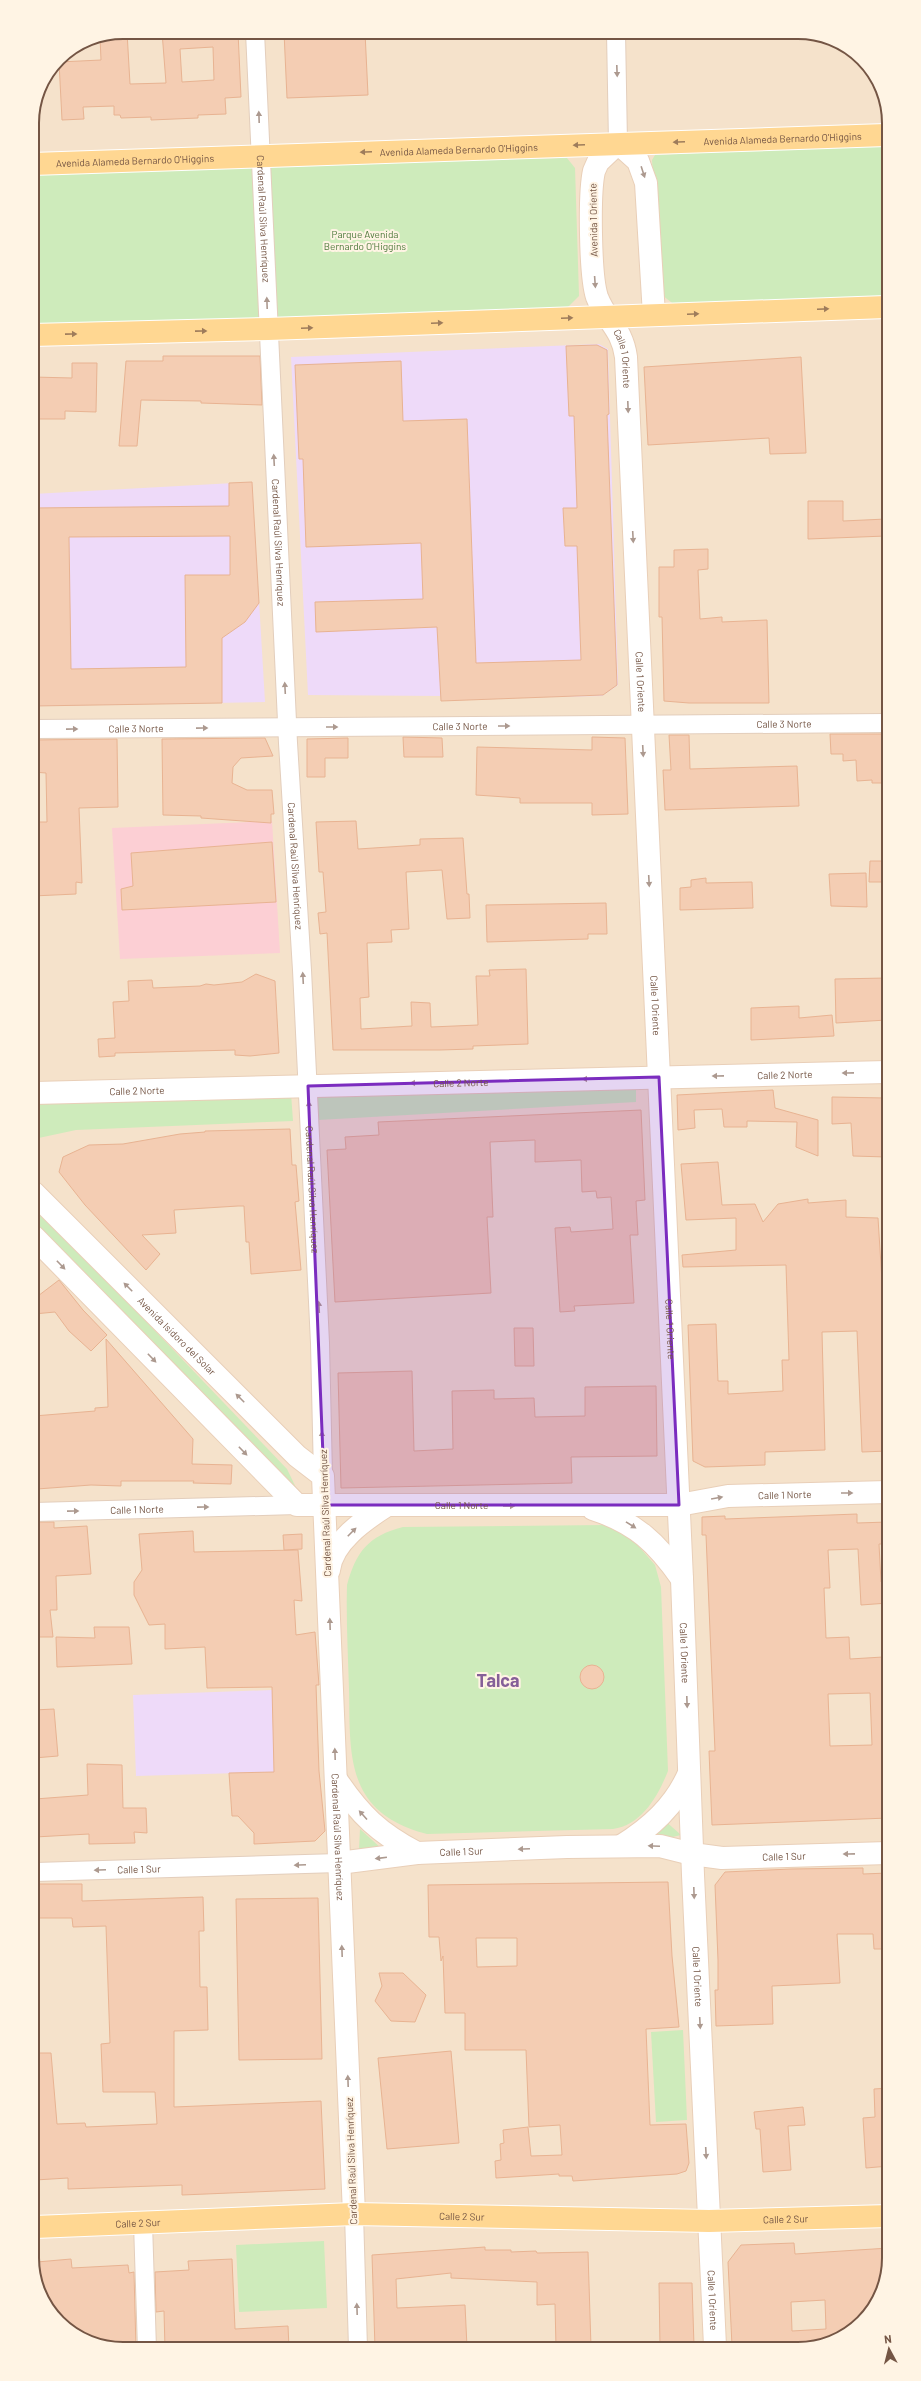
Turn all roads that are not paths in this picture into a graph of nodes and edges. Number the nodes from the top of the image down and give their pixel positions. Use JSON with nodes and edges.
{"nodes":[{"id":1,"x":255,"y":39,"type":"edge"},
{"id":2,"x":616,"y":39,"type":"edge"},
{"id":3,"x":882,"y":135,"type":"edge"},
{"id":4,"x":618,"y":143,"type":"junction"},
{"id":5,"x":260,"y":156,"type":"junction"},
{"id":6,"x":39,"y":164,"type":"edge"},
{"id":7,"x":882,"y":307,"type":"edge"},
{"id":8,"x":654,"y":315,"type":"junction"},
{"id":9,"x":609,"y":317,"type":"junction"},
{"id":10,"x":268,"y":329,"type":"junction"},
{"id":11,"x":39,"y":335,"type":"edge"},
{"id":12,"x":882,"y":723,"type":"edge"},
{"id":13,"x":642,"y":725,"type":"junction"},
{"id":14,"x":287,"y":727,"type":"junction"},
{"id":15,"x":39,"y":729,"type":"edge"},
{"id":16,"x":882,"y":1072,"type":"edge"},
{"id":17,"x":658,"y":1077,"type":"junction"},
{"id":18,"x":308,"y":1086,"type":"junction"},
{"id":19,"x":39,"y":1093,"type":"edge"},
{"id":20,"x":39,"y":1198,"type":"edge"},
{"id":21,"x":39,"y":1242,"type":"edge"},
{"id":22,"x":323,"y":1476,"type":"junction"},
{"id":23,"x":882,"y":1492,"type":"edge"},
{"id":24,"x":297,"y":1505,"type":"junction"},
{"id":25,"x":325,"y":1505,"type":"junction"},
{"id":26,"x":582,"y":1505,"type":"junction"},
{"id":27,"x":679,"y":1505,"type":"junction"},
{"id":28,"x":386,"y":1506,"type":"junction"},
{"id":29,"x":39,"y":1512,"type":"edge"},
{"id":30,"x":328,"y":1577,"type":"junction"},
{"id":31,"x":682,"y":1579,"type":"junction"},
{"id":32,"x":689,"y":1774,"type":"junction"},
{"id":33,"x":336,"y":1779,"type":"junction"},
{"id":34,"x":621,"y":1846,"type":"junction"},
{"id":35,"x":417,"y":1853,"type":"junction"},
{"id":36,"x":882,"y":1853,"type":"edge"},
{"id":37,"x":692,"y":1854,"type":"junction"},
{"id":38,"x":339,"y":1863,"type":"junction"},
{"id":39,"x":39,"y":1872,"type":"edge"},
{"id":40,"x":354,"y":2214,"type":"junction"},
{"id":41,"x":882,"y":2216,"type":"edge"},
{"id":42,"x":709,"y":2221,"type":"junction"},
{"id":43,"x":143,"y":2223,"type":"junction"},
{"id":44,"x":39,"y":2227,"type":"edge"},
{"id":45,"x":147,"y":2342,"type":"edge"},
{"id":46,"x":358,"y":2342,"type":"edge"},
{"id":47,"x":714,"y":2342,"type":"edge"}],
"edges":[{"from":5,"to":1,"type":"street","name":"Cardenal Raúl Silva Henríquez","one_way":true},
{"from":2,"to":4,"type":"street","one_way":true},
{"from":3,"to":4,"type":"main road","name":"Avenida Alameda Bernardo O'Higgins","one_way":true},
{"from":4,"to":5,"type":"main road","name":"Avenida Alameda Bernardo O'Higgins","one_way":true},
{"from":4,"to":8,"type":"main road","one_way":true},
{"from":4,"to":9,"type":"main road","name":"Avenida 1 Oriente","one_way":true},
{"from":5,"to":6,"type":"main road","name":"Avenida Alameda Bernardo O'Higgins"},
{"from":10,"to":5,"type":"street","name":"Cardenal Raúl Silva Henríquez","one_way":true},
{"from":8,"to":7,"type":"main road","one_way":true},
{"from":8,"to":9,"type":"main road"},
{"from":10,"to":9,"type":"main road","one_way":true},
{"from":9,"to":13,"type":"main road","name":"Calle 1 Oriente","one_way":true},
{"from":11,"to":10,"type":"main road","one_way":true},
{"from":14,"to":10,"type":"street","name":"Cardenal Raúl Silva Henríquez","one_way":true},
{"from":12,"to":13,"type":"street","name":"Calle 3 Norte"},
{"from":14,"to":13,"type":"street","name":"Calle 3 Norte","one_way":true},
{"from":13,"to":17,"type":"main road","name":"Calle 1 Oriente","one_way":true},
{"from":15,"to":14,"type":"street","name":"Calle 3 Norte","one_way":true},
{"from":18,"to":14,"type":"street","name":"Cardenal Raúl Silva Henríquez","one_way":true},
{"from":16,"to":17,"type":"main road","name":"Calle 2 Norte","one_way":true},
{"from":17,"to":18,"type":"main road","name":"Calle 2 Norte","one_way":true},
{"from":17,"to":27,"type":"main road","name":"Calle 1 Oriente"},
{"from":18,"to":19,"type":"main road","name":"Calle 2 Norte"},
{"from":22,"to":18,"type":"street","name":"Cardenal Raúl Silva Henríquez","one_way":true},
{"from":22,"to":20,"type":"main road","name":"Avenida Isidoro del Solar","one_way":true},
{"from":21,"to":24,"type":"main road","one_way":true},
{"from":22,"to":25,"type":"main road","name":"Cardenal Raúl Silva Henríquez"},
{"from":27,"to":23,"type":"main road","name":"Calle 1 Norte","one_way":true},
{"from":24,"to":25,"type":"main road","name":"Calle 1 Norte"},
{"from":29,"to":24,"type":"street","name":"Calle 1 Norte","one_way":true},
{"from":25,"to":28,"type":"main road","name":"Calle 1 Norte"},
{"from":25,"to":30,"type":"main road","name":"Cardenal Raúl Silva Henríquez"},
{"from":26,"to":27,"type":"main road","name":"Calle 1 Norte"},
{"from":28,"to":26,"type":"main road","name":"Calle 1 Norte","one_way":true},
{"from":26,"to":31,"type":"main road","one_way":true},
{"from":27,"to":31,"type":"main road","name":"Calle 1 Oriente"},
{"from":30,"to":28,"type":"main road","one_way":true},
{"from":33,"to":30,"type":"main road","name":"Cardenal Raúl Silva Henríquez","one_way":true},
{"from":31,"to":32,"type":"main road","name":"Calle 1 Oriente","one_way":true},
{"from":32,"to":34,"type":"main road"},
{"from":32,"to":37,"type":"main road","name":"Calle 1 Oriente"},
{"from":35,"to":33,"type":"main road","one_way":true},
{"from":33,"to":38,"type":"main road","name":"Cardenal Raúl Silva Henríquez"},
{"from":34,"to":35,"type":"main road","name":"Calle 1 Sur","one_way":true},
{"from":37,"to":34,"type":"main road","name":"Calle 1 Sur","one_way":true},
{"from":35,"to":38,"type":"main road","name":"Calle 1 Sur","one_way":true},
{"from":36,"to":37,"type":"main road","name":"Calle 1 Sur","one_way":true},
{"from":37,"to":42,"type":"main road","name":"Calle 1 Oriente","one_way":true},
{"from":38,"to":39,"type":"street","name":"Calle 1 Sur","one_way":true},
{"from":40,"to":38,"type":"main road","name":"Cardenal Raúl Silva Henríquez","one_way":true},
{"from":40,"to":42,"type":"main road","name":"Calle 2 Sur"},
{"from":40,"to":43,"type":"main road","name":"Calle 2 Sur"},
{"from":46,"to":40,"type":"street","name":"Cardenal Raúl Silva Henríquez","one_way":true},
{"from":41,"to":42,"type":"main road","name":"Calle 2 Sur"},
{"from":42,"to":47,"type":"main road","name":"Calle 1 Oriente"},
{"from":43,"to":44,"type":"main road","name":"Calle 2 Sur"},
{"from":43,"to":45,"type":"street"}]}
